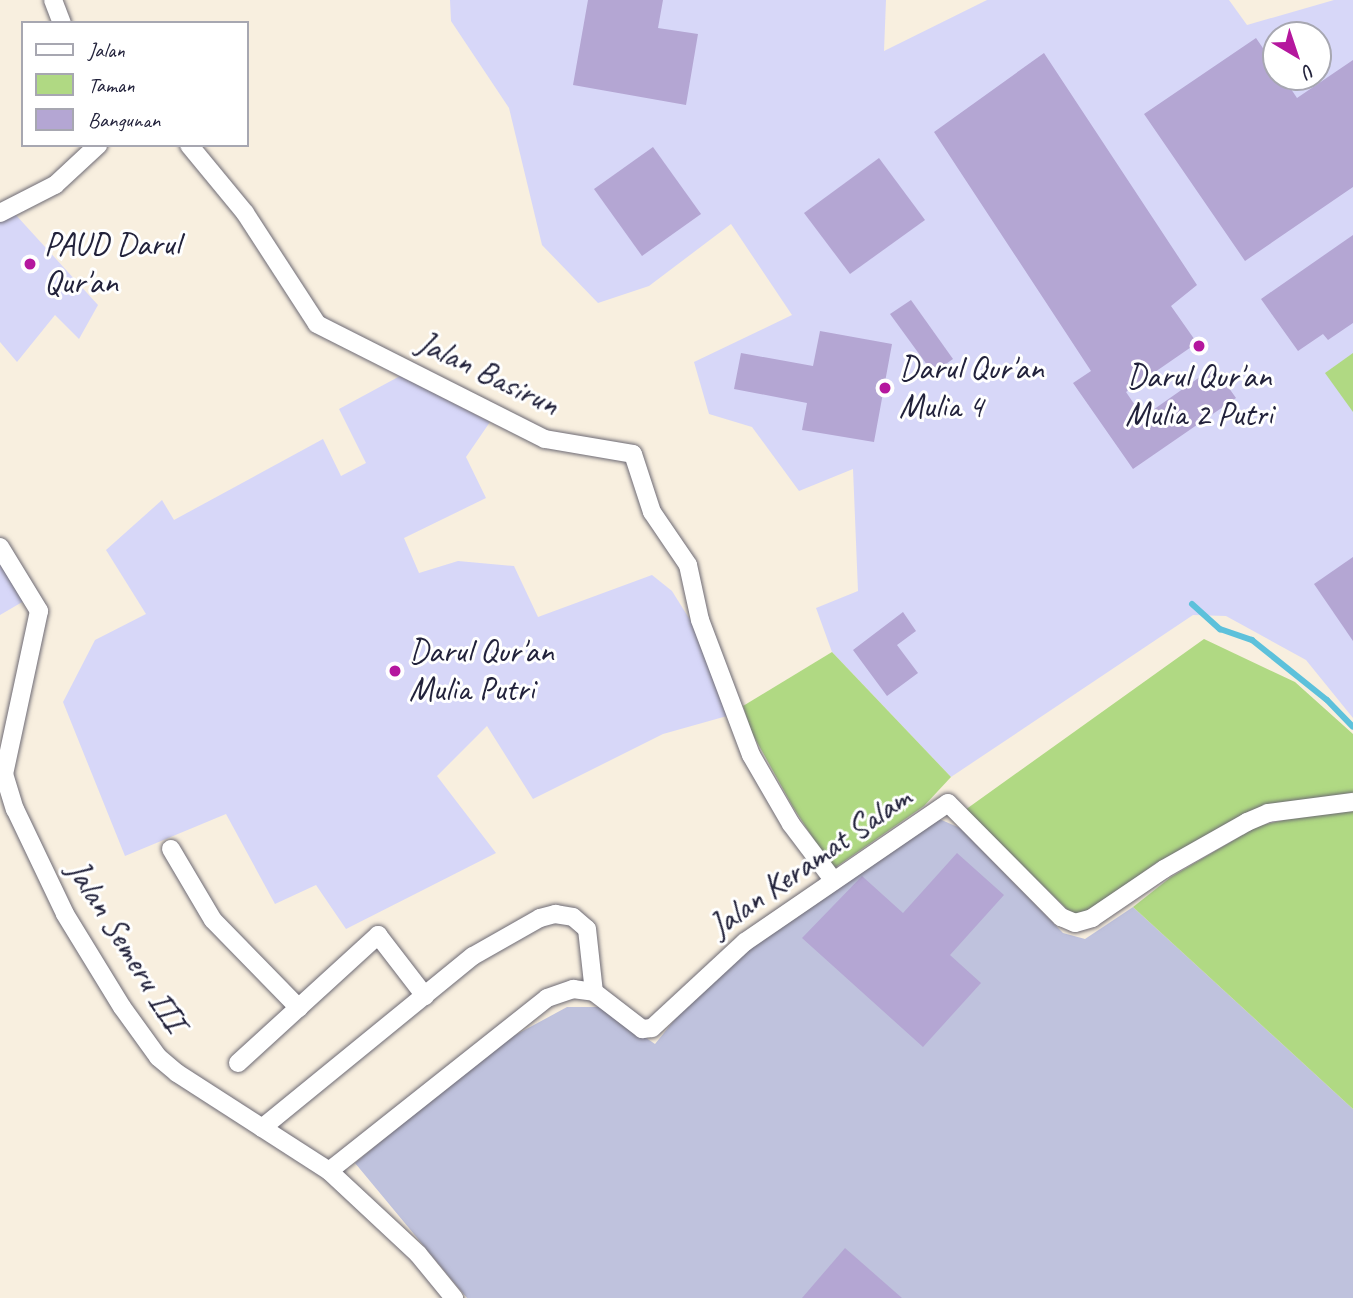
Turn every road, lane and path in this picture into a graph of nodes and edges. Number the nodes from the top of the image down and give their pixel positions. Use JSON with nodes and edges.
{"nodes":[{"id":1,"x":53,"y":0,"type":"edge"},
{"id":2,"x":61,"y":21,"type":"edge"},
{"id":3,"x":96,"y":147,"type":"edge"},
{"id":4,"x":192,"y":147,"type":"edge"},
{"id":5,"x":0,"y":213,"type":"edge"},
{"id":6,"x":0,"y":547,"type":"edge"},
{"id":7,"x":2,"y":775,"type":"edge"},
{"id":8,"x":1353,"y":802,"type":"edge"},
{"id":9,"x":171,"y":849,"type":"dead end"},
{"id":10,"x":834,"y":881,"type":"junction"},
{"id":11,"x":594,"y":992,"type":"junction"},
{"id":12,"x":425,"y":996,"type":"junction"},
{"id":13,"x":299,"y":1008,"type":"junction"},
{"id":14,"x":238,"y":1063,"type":"dead end"},
{"id":15,"x":262,"y":1128,"type":"junction"},
{"id":16,"x":329,"y":1171,"type":"junction"},
{"id":17,"x":454,"y":1298,"type":"edge"}],
"edges":[{"from":1,"to":2,"type":"street"},
{"from":3,"to":5,"type":"street"},
{"from":4,"to":10,"type":"street","name":"Jalan Basirun"},
{"from":6,"to":7,"type":"street","name":"Jalan Semeru III"},
{"from":7,"to":15,"type":"street","name":"Jalan Semeru III"},
{"from":8,"to":10,"type":"street","name":"Jalan Keramat Salam"},
{"from":9,"to":13,"type":"street"},
{"from":10,"to":11,"type":"street","name":"Jalan Keramat Salam"},
{"from":11,"to":12,"type":"street"},
{"from":11,"to":16,"type":"street"},
{"from":12,"to":13,"type":"street"},
{"from":12,"to":15,"type":"street"},
{"from":13,"to":14,"type":"street"},
{"from":15,"to":16,"type":"street","name":"Jalan Semeru III"},
{"from":16,"to":17,"type":"street","name":"Jalan Semeru III"}]}
